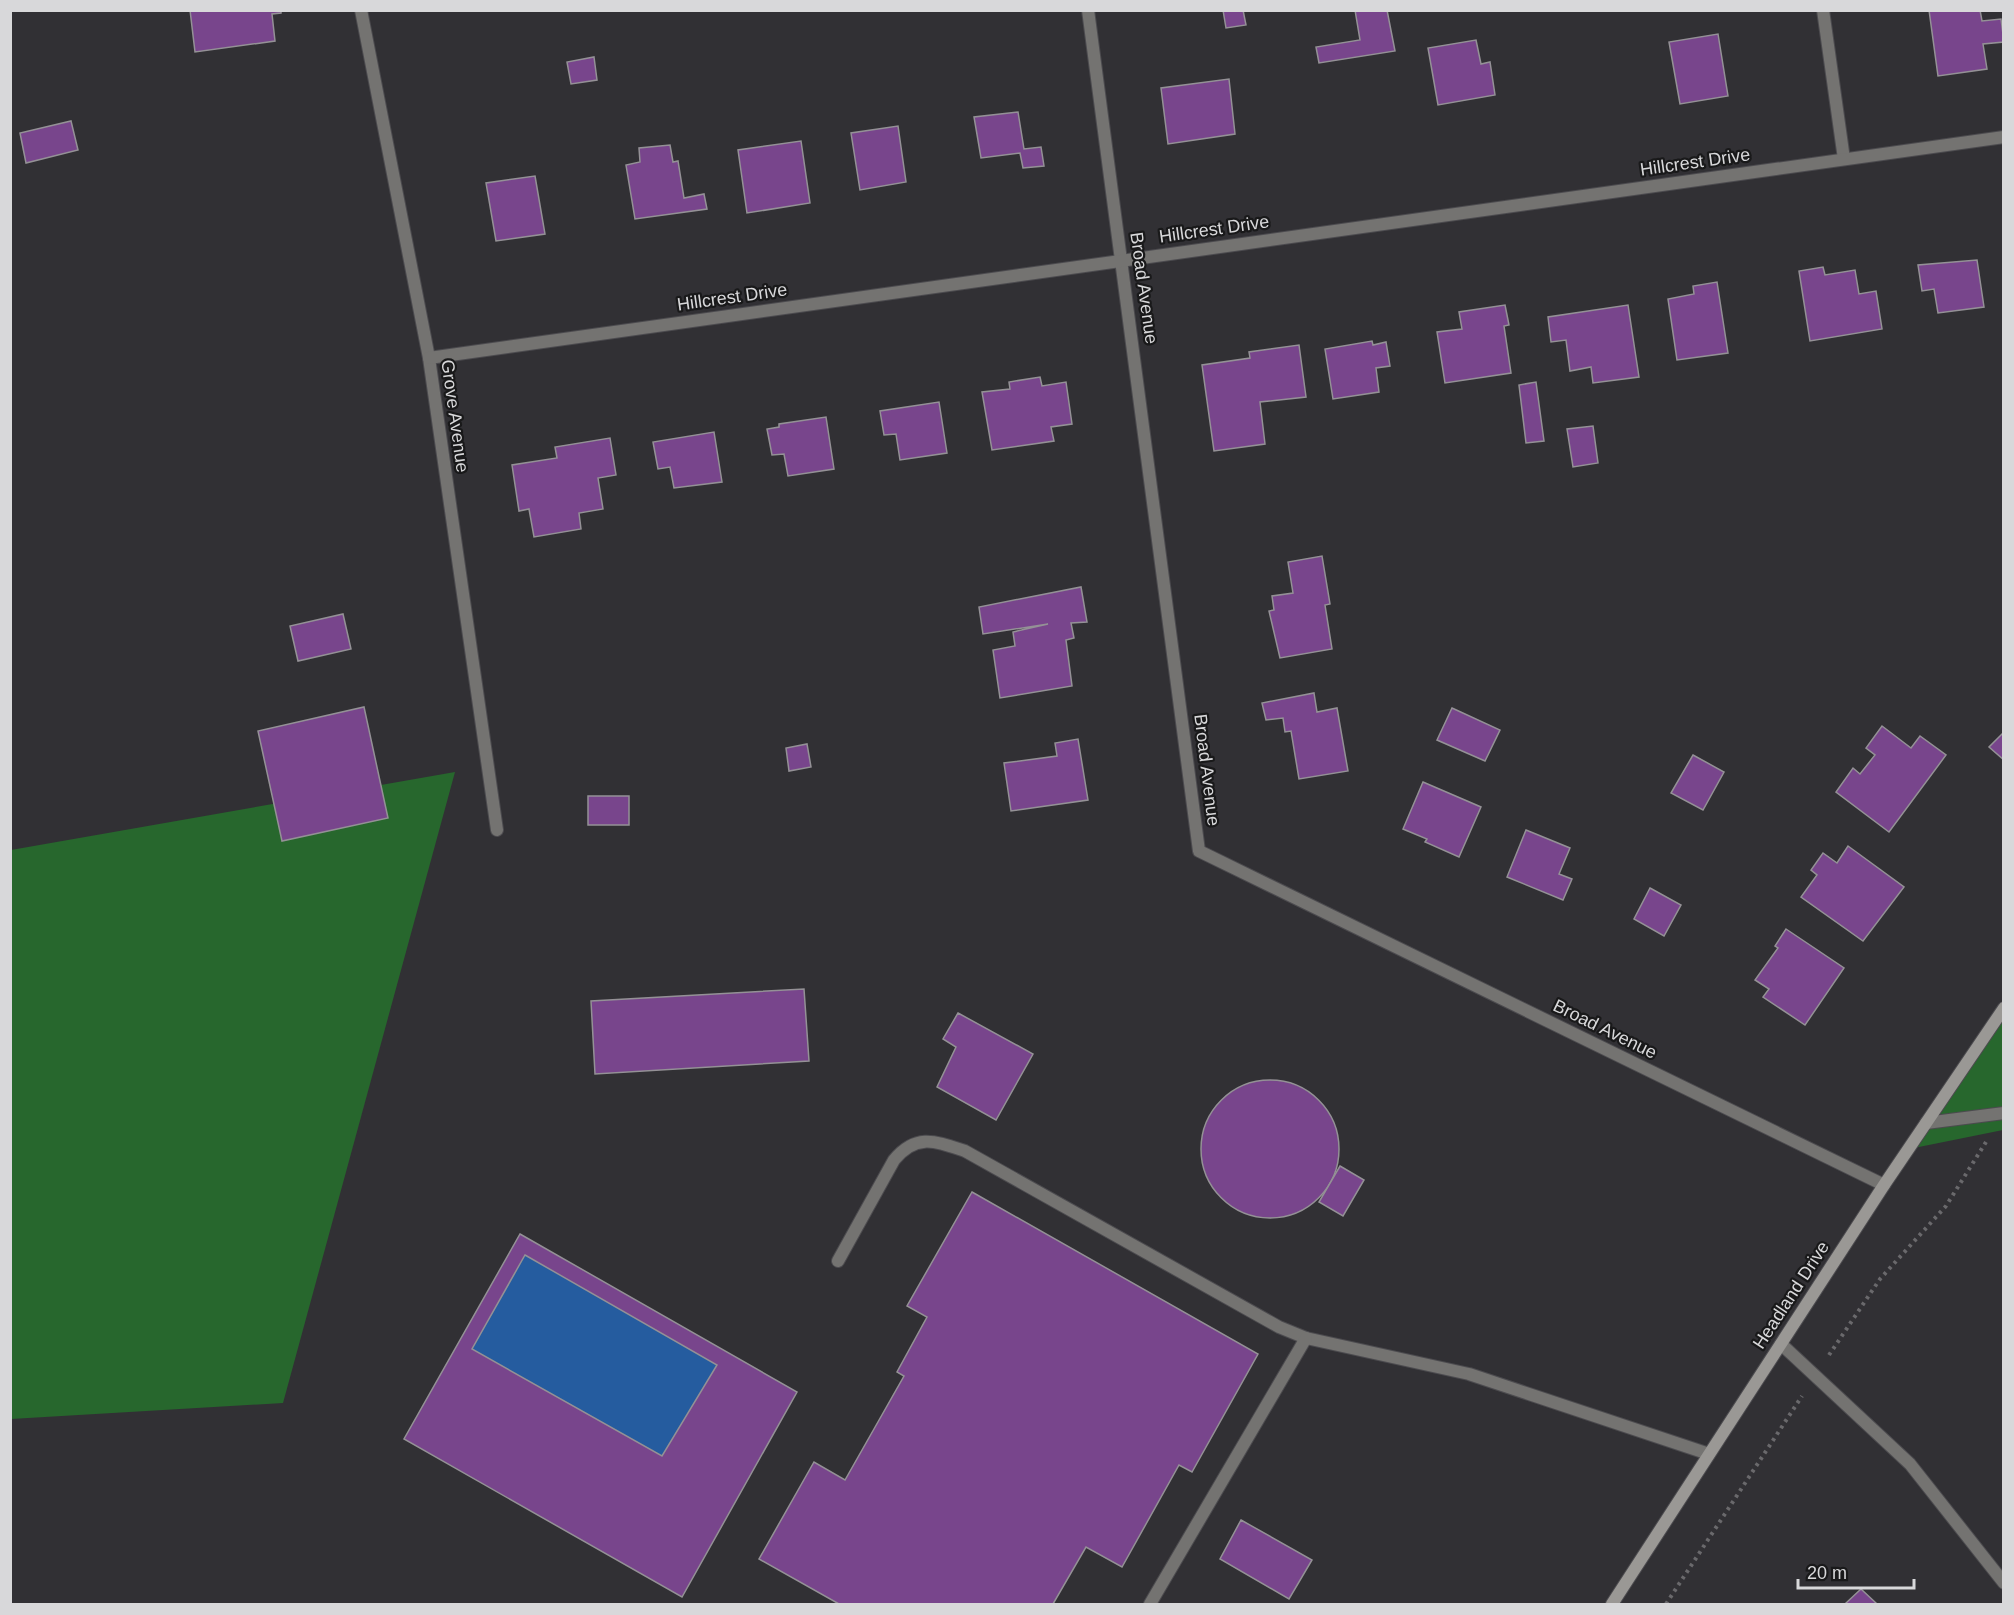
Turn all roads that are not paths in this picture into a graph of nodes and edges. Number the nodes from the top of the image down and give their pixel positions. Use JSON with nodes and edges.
{"nodes":[{"id":1,"x":361,"y":10,"type":"edge"},
{"id":2,"x":1088,"y":10,"type":"edge"},
{"id":3,"x":1823,"y":10,"type":"edge"},
{"id":4,"x":2004,"y":136,"type":"edge"},
{"id":5,"x":1844,"y":159,"type":"junction"},
{"id":6,"x":1123,"y":260,"type":"junction"},
{"id":7,"x":429,"y":358,"type":"junction"},
{"id":8,"x":497,"y":830,"type":"dead end"},
{"id":9,"x":2004,"y":1008,"type":"edge"},
{"id":10,"x":2004,"y":1113,"type":"edge"},
{"id":11,"x":1926,"y":1123,"type":"junction"},
{"id":12,"x":1884,"y":1185,"type":"junction"},
{"id":13,"x":838,"y":1261,"type":"dead end"},
{"id":14,"x":1306,"y":1338,"type":"junction"},
{"id":15,"x":1781,"y":1344,"type":"junction"},
{"id":16,"x":1709,"y":1454,"type":"junction"},
{"id":17,"x":2004,"y":1583,"type":"edge"},
{"id":18,"x":1150,"y":1605,"type":"edge"},
{"id":19,"x":1612,"y":1605,"type":"edge"}],
"edges":[{"from":1,"to":7,"type":"street","name":"Grove Avenue"},
{"from":2,"to":6,"type":"street","name":"Broad Avenue"},
{"from":3,"to":5,"type":"street"},
{"from":4,"to":5,"type":"street","name":"Hillcrest Drive"},
{"from":5,"to":6,"type":"street","name":"Hillcrest Drive"},
{"from":6,"to":7,"type":"street","name":"Hillcrest Drive"},
{"from":6,"to":12,"type":"street","name":"Broad Avenue"},
{"from":7,"to":8,"type":"street","name":"Grove Avenue"},
{"from":9,"to":11,"type":"main road","name":"Headland Drive"},
{"from":10,"to":11,"type":"street"},
{"from":11,"to":12,"type":"main road","name":"Headland Drive"},
{"from":12,"to":15,"type":"main road","name":"Headland Drive"},
{"from":13,"to":14,"type":"street"},
{"from":14,"to":16,"type":"street"},
{"from":14,"to":18,"type":"street"},
{"from":15,"to":16,"type":"main road","name":"Headland Drive"},
{"from":15,"to":17,"type":"street"},
{"from":16,"to":19,"type":"main road","name":"Headland Drive"}]}
